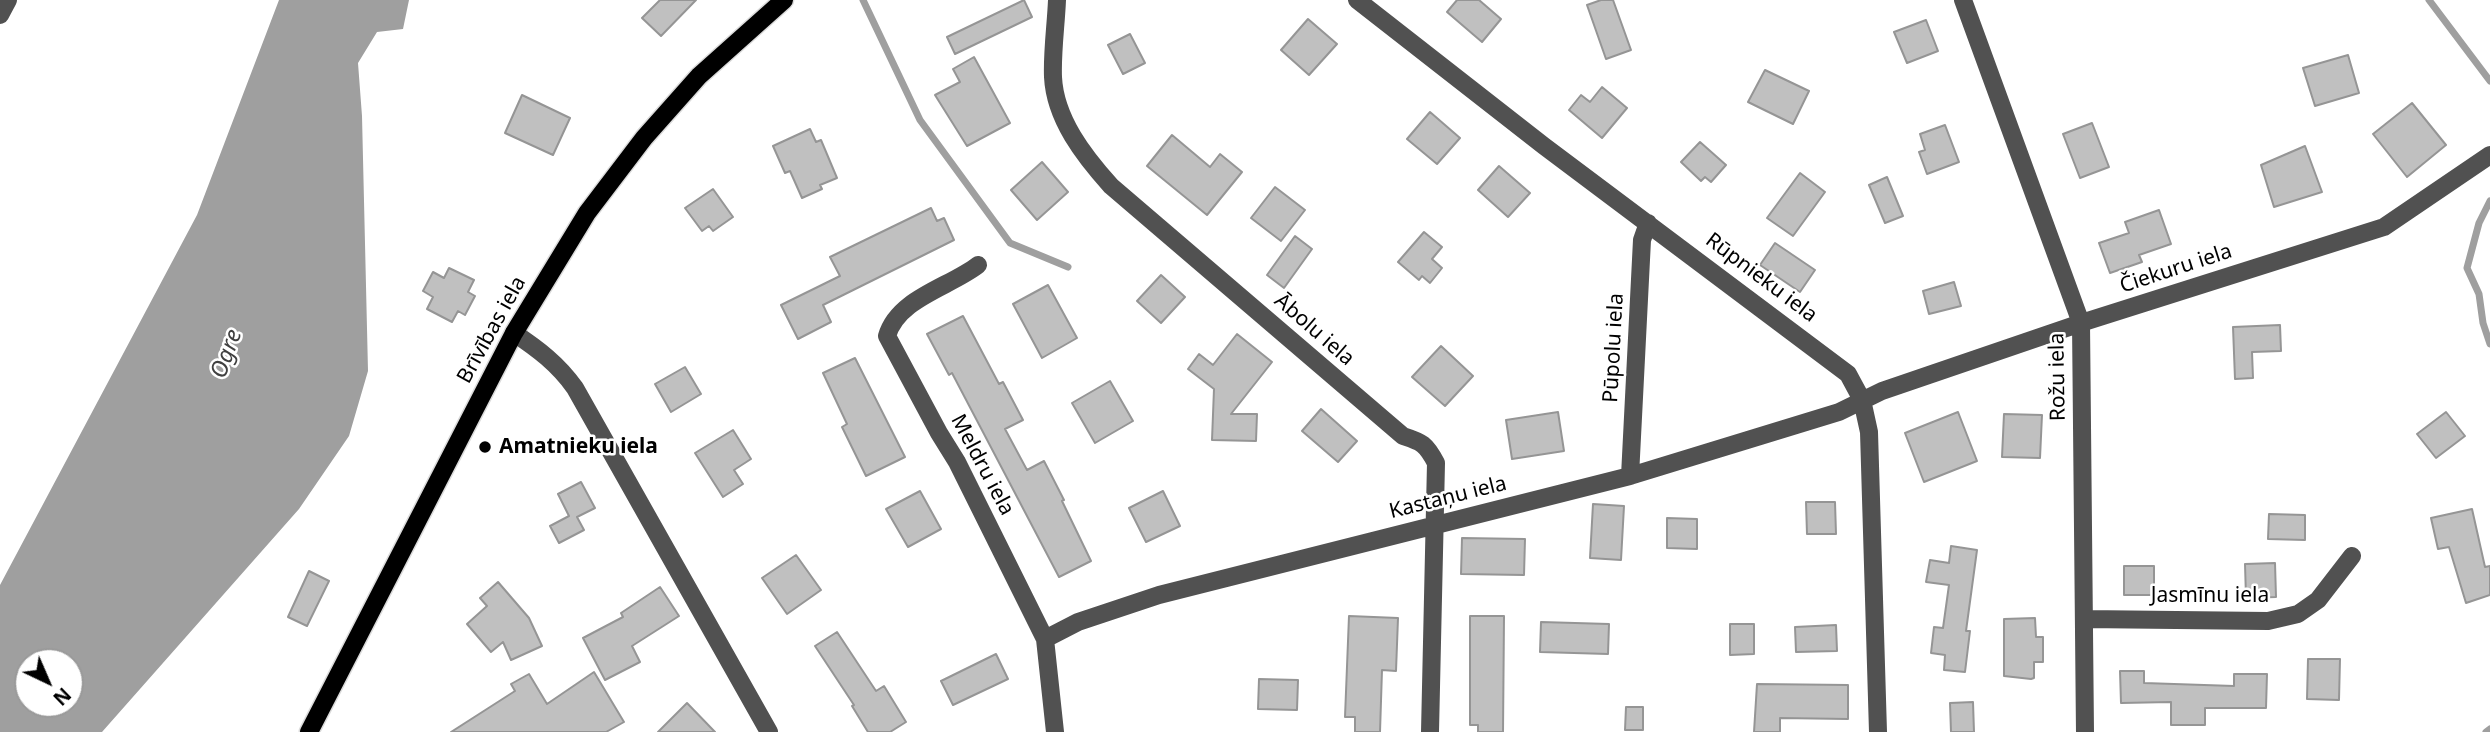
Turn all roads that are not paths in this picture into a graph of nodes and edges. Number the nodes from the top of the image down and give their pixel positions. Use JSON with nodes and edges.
{"nodes":[{"id":1,"x":8,"y":0,"type":"edge"},
{"id":2,"x":784,"y":0,"type":"edge"},
{"id":3,"x":1057,"y":0,"type":"edge"},
{"id":4,"x":1357,"y":0,"type":"edge"},
{"id":5,"x":1963,"y":0,"type":"edge"},
{"id":6,"x":0,"y":15,"type":"edge"},
{"id":7,"x":2490,"y":155,"type":"edge"},
{"id":8,"x":1648,"y":223,"type":"junction"},
{"id":9,"x":978,"y":265,"type":"dead end"},
{"id":10,"x":2081,"y":323,"type":"junction"},
{"id":11,"x":514,"y":333,"type":"junction"},
{"id":12,"x":1862,"y":400,"type":"junction"},
{"id":13,"x":1630,"y":476,"type":"junction"},
{"id":14,"x":1433,"y":525,"type":"junction"},
{"id":15,"x":2352,"y":556,"type":"dead end"},
{"id":16,"x":2084,"y":619,"type":"junction"},
{"id":17,"x":1045,"y":639,"type":"junction"},
{"id":18,"x":309,"y":732,"type":"edge"},
{"id":19,"x":769,"y":732,"type":"edge"},
{"id":20,"x":1055,"y":732,"type":"edge"},
{"id":21,"x":1430,"y":732,"type":"edge"},
{"id":22,"x":1878,"y":732,"type":"edge"},
{"id":23,"x":2085,"y":732,"type":"edge"}],
"edges":[{"from":1,"to":6,"type":"street"},
{"from":2,"to":11,"type":"main road","name":"Brīvības iela"},
{"from":3,"to":14,"type":"street","name":"Ābolu iela"},
{"from":4,"to":8,"type":"street","name":"Rūpnieku iela"},
{"from":5,"to":10,"type":"street","name":"Rožu iela"},
{"from":7,"to":10,"type":"street","name":"Čiekuru iela"},
{"from":8,"to":12,"type":"street","name":"Rūpnieku iela"},
{"from":8,"to":13,"type":"street","name":"Pūpolu iela"},
{"from":9,"to":17,"type":"street","name":"Meldru iela"},
{"from":10,"to":12,"type":"street","name":"Čiekuru iela"},
{"from":10,"to":16,"type":"street","name":"Rožu iela"},
{"from":11,"to":18,"type":"main road","name":"Brīvības iela"},
{"from":11,"to":19,"type":"street"},
{"from":12,"to":13,"type":"street","name":"Kastaņu iela"},
{"from":12,"to":22,"type":"street","name":"Rūpnieku iela"},
{"from":13,"to":14,"type":"street","name":"Kastaņu iela"},
{"from":14,"to":17,"type":"street","name":"Kastaņu iela"},
{"from":14,"to":21,"type":"street","name":"Ābolu iela"},
{"from":15,"to":16,"type":"street","name":"Jasmīnu iela"},
{"from":16,"to":23,"type":"street","name":"Rožu iela"},
{"from":17,"to":20,"type":"street","name":"Meldru iela"}]}
